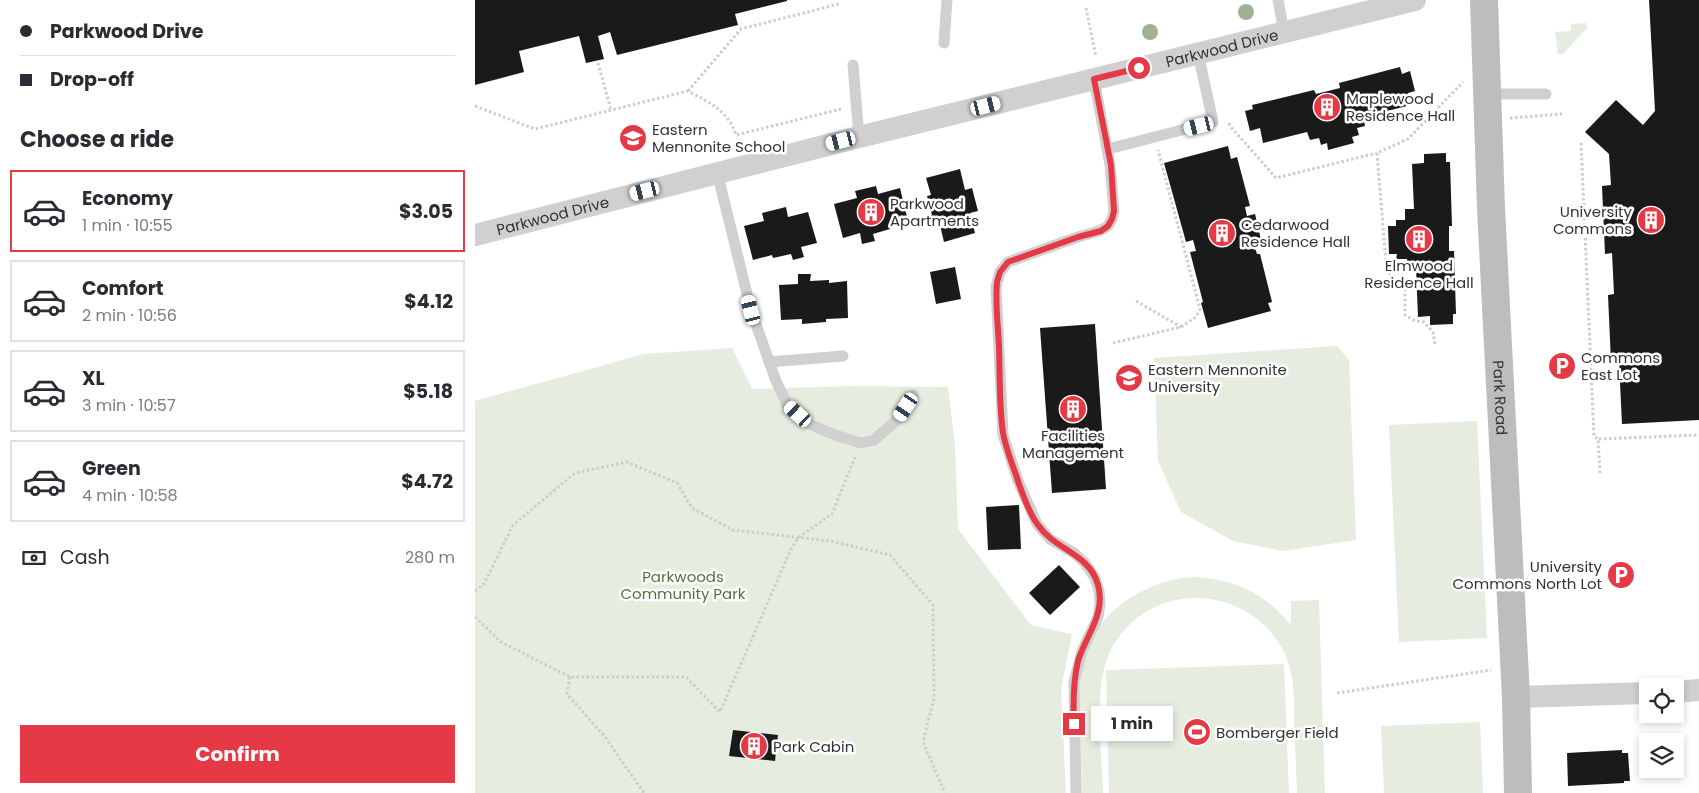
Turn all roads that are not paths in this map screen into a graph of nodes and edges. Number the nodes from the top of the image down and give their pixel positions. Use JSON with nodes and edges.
{"nodes":[{"id":1,"x":947,"y":0,"type":"edge"},
{"id":2,"x":1278,"y":0,"type":"edge"},
{"id":3,"x":1415,"y":0,"type":"edge"},
{"id":4,"x":1484,"y":0,"type":"edge"},
{"id":5,"x":1284,"y":32,"type":"junction"},
{"id":6,"x":944,"y":43,"type":"dead end"},
{"id":7,"x":1198,"y":53,"type":"junction"},
{"id":8,"x":853,"y":65,"type":"dead end"},
{"id":9,"x":1098,"y":78,"type":"junction"},
{"id":10,"x":1478,"y":86,"type":"junction"},
{"id":11,"x":1546,"y":94,"type":"dead end"},
{"id":12,"x":859,"y":137,"type":"junction"},
{"id":13,"x":1107,"y":149,"type":"junction"},
{"id":14,"x":717,"y":172,"type":"junction"},
{"id":15,"x":475,"y":235,"type":"edge"},
{"id":16,"x":843,"y":356,"type":"dead end"},
{"id":17,"x":769,"y":362,"type":"junction"},
{"id":18,"x":913,"y":395,"type":"dead end"},
{"id":19,"x":1699,"y":690,"type":"edge"},
{"id":20,"x":1684,"y":691,"type":"edge"},
{"id":21,"x":1639,"y":693,"type":"edge"},
{"id":22,"x":1516,"y":698,"type":"junction"},
{"id":23,"x":1076,"y":793,"type":"edge"},
{"id":24,"x":1518,"y":793,"type":"edge"}],
"edges":[{"from":1,"to":6,"type":"lane"},
{"from":2,"to":5,"type":"lane"},
{"from":3,"to":5,"type":"street","name":"Parkwood Drive"},
{"from":4,"to":10,"type":"street","name":"Park Road"},
{"from":5,"to":7,"type":"street","name":"Parkwood Drive"},
{"from":7,"to":9,"type":"street","name":"Parkwood Drive"},
{"from":7,"to":13,"type":"lane"},
{"from":8,"to":12,"type":"lane"},
{"from":9,"to":12,"type":"street","name":"Parkwood Drive"},
{"from":9,"to":13,"type":"lane"},
{"from":10,"to":11,"type":"lane"},
{"from":10,"to":22,"type":"street","name":"Park Road"},
{"from":12,"to":14,"type":"street","name":"Parkwood Drive"},
{"from":13,"to":23,"type":"lane"},
{"from":14,"to":15,"type":"street","name":"Parkwood Drive"},
{"from":14,"to":17,"type":"lane"},
{"from":16,"to":17,"type":"lane"},
{"from":17,"to":18,"type":"lane"},
{"from":19,"to":20,"type":"street"},
{"from":21,"to":22,"type":"street"},
{"from":22,"to":24,"type":"street","name":"Park Road"}]}
